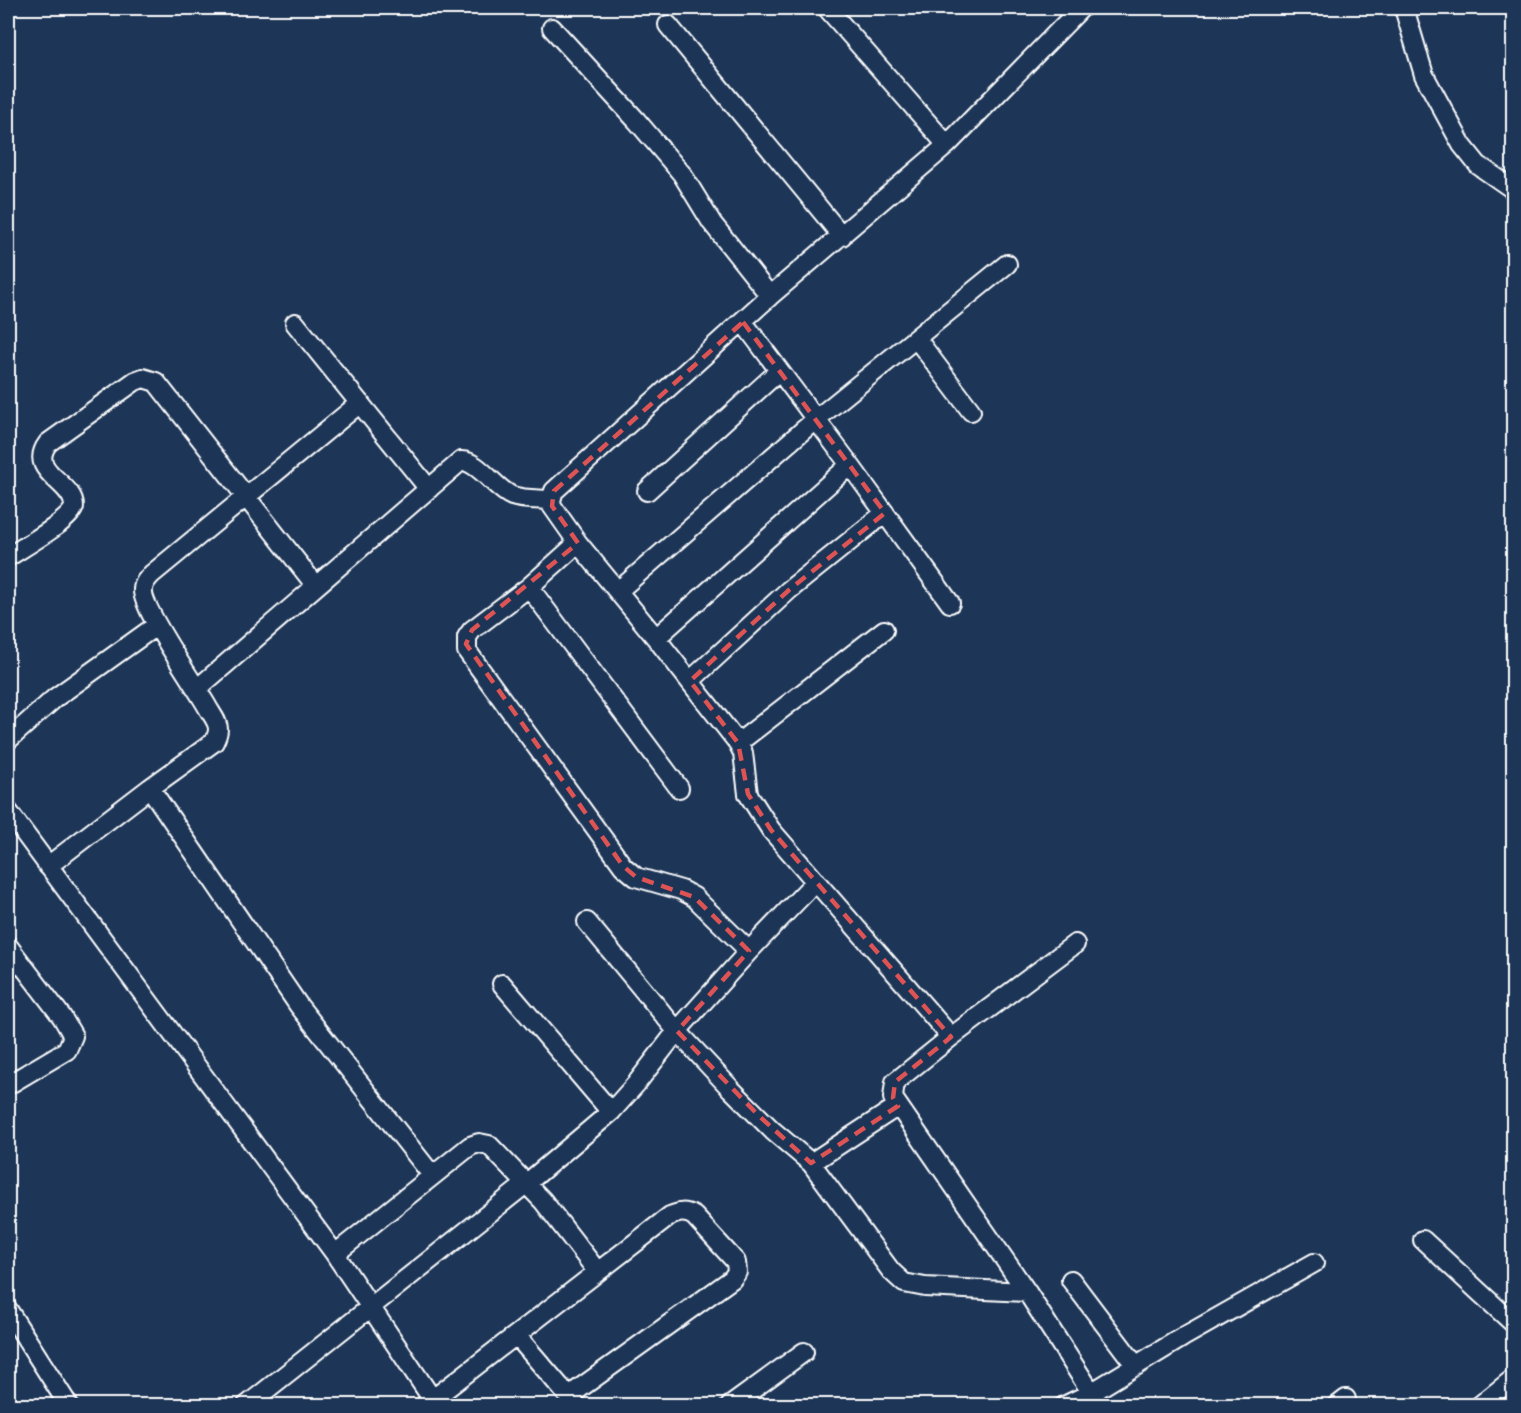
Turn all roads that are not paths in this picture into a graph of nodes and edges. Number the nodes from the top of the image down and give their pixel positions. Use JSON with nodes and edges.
{"nodes":[{"id":1,"x":827,"y":8,"type":"edge"},
{"id":2,"x":1081,"y":8,"type":"edge"},
{"id":3,"x":1404,"y":8,"type":"edge"},
{"id":4,"x":668,"y":25,"type":"dead end"},
{"id":5,"x":552,"y":28,"type":"dead end"},
{"id":6,"x":947,"y":146,"type":"junction"},
{"id":7,"x":1514,"y":190,"type":"edge"},
{"id":8,"x":842,"y":236,"type":"junction"},
{"id":9,"x":1007,"y":264,"type":"dead end"},
{"id":10,"x":770,"y":296,"type":"junction"},
{"id":11,"x":743,"y":322,"type":"junction"},
{"id":12,"x":295,"y":323,"type":"dead end"},
{"id":13,"x":915,"y":338,"type":"junction"},
{"id":14,"x":779,"y":371,"type":"junction"},
{"id":15,"x":360,"y":403,"type":"junction"},
{"id":16,"x":971,"y":411,"type":"dead end"},
{"id":17,"x":815,"y":420,"type":"junction"},
{"id":18,"x":850,"y":465,"type":"junction"},
{"id":19,"x":429,"y":489,"type":"junction"},
{"id":20,"x":647,"y":491,"type":"dead end"},
{"id":21,"x":247,"y":497,"type":"junction"},
{"id":22,"x":551,"y":500,"type":"junction"},
{"id":23,"x":885,"y":513,"type":"junction"},
{"id":24,"x":578,"y":543,"type":"junction"},
{"id":25,"x":8,"y":557,"type":"edge"},
{"id":26,"x":316,"y":586,"type":"junction"},
{"id":27,"x":529,"y":587,"type":"junction"},
{"id":28,"x":618,"y":591,"type":"junction"},
{"id":29,"x":950,"y":603,"type":"dead end"},
{"id":30,"x":157,"y":625,"type":"junction"},
{"id":31,"x":884,"y":630,"type":"dead end"},
{"id":32,"x":656,"y":638,"type":"junction"},
{"id":33,"x":690,"y":681,"type":"junction"},
{"id":34,"x":198,"y":688,"type":"junction"},
{"id":35,"x":8,"y":740,"type":"edge"},
{"id":36,"x":738,"y":743,"type":"junction"},
{"id":37,"x":150,"y":788,"type":"junction"},
{"id":38,"x":679,"y":788,"type":"dead end"},
{"id":39,"x":8,"y":811,"type":"edge"},
{"id":40,"x":48,"y":866,"type":"junction"},
{"id":41,"x":816,"y":881,"type":"junction"},
{"id":42,"x":587,"y":922,"type":"dead end"},
{"id":43,"x":1075,"y":945,"type":"dead end"},
{"id":44,"x":8,"y":946,"type":"edge"},
{"id":45,"x":749,"y":951,"type":"junction"},
{"id":46,"x":15,"y":970,"type":"edge"},
{"id":47,"x":502,"y":984,"type":"dead end"},
{"id":48,"x":677,"y":1031,"type":"junction"},
{"id":49,"x":951,"y":1037,"type":"junction"},
{"id":50,"x":8,"y":1084,"type":"edge"},
{"id":51,"x":898,"y":1106,"type":"junction"},
{"id":52,"x":611,"y":1113,"type":"junction"},
{"id":53,"x":811,"y":1163,"type":"junction"},
{"id":54,"x":432,"y":1176,"type":"junction"},
{"id":55,"x":527,"y":1183,"type":"junction"},
{"id":56,"x":1423,"y":1239,"type":"dead end"},
{"id":57,"x":335,"y":1254,"type":"junction"},
{"id":58,"x":1314,"y":1263,"type":"dead end"},
{"id":59,"x":597,"y":1271,"type":"junction"},
{"id":60,"x":1071,"y":1280,"type":"dead end"},
{"id":61,"x":1027,"y":1292,"type":"junction"},
{"id":62,"x":369,"y":1306,"type":"junction"},
{"id":63,"x":8,"y":1310,"type":"edge"},
{"id":64,"x":1514,"y":1324,"type":"edge"},
{"id":65,"x":516,"y":1335,"type":"junction"},
{"id":66,"x":804,"y":1352,"type":"dead end"},
{"id":67,"x":1136,"y":1366,"type":"junction"},
{"id":68,"x":1514,"y":1378,"type":"edge"},
{"id":69,"x":1095,"y":1399,"type":"edge"},
{"id":70,"x":1498,"y":1400,"type":"edge"},
{"id":71,"x":572,"y":1401,"type":"edge"},
{"id":72,"x":431,"y":1404,"type":"edge"},
{"id":73,"x":734,"y":1404,"type":"edge"},
{"id":74,"x":69,"y":1406,"type":"edge"},
{"id":75,"x":246,"y":1406,"type":"edge"},
{"id":76,"x":1064,"y":1406,"type":"edge"},
{"id":77,"x":1479,"y":1406,"type":"edge"}],
"edges":[{"from":1,"to":6,"type":"street"},
{"from":2,"to":6,"type":"street"},
{"from":3,"to":7,"type":"street"},
{"from":4,"to":8,"type":"street"},
{"from":5,"to":10,"type":"street"},
{"from":6,"to":8,"type":"street"},
{"from":8,"to":10,"type":"street"},
{"from":9,"to":13,"type":"street"},
{"from":10,"to":11,"type":"street"},
{"from":11,"to":14,"type":"street"},
{"from":11,"to":22,"type":"street"},
{"from":12,"to":15,"type":"street"},
{"from":13,"to":16,"type":"street"},
{"from":13,"to":17,"type":"street"},
{"from":14,"to":17,"type":"street"},
{"from":14,"to":20,"type":"street"},
{"from":15,"to":19,"type":"street"},
{"from":15,"to":21,"type":"street"},
{"from":17,"to":18,"type":"street"},
{"from":17,"to":28,"type":"street"},
{"from":18,"to":23,"type":"street"},
{"from":18,"to":32,"type":"street"},
{"from":19,"to":22,"type":"street"},
{"from":19,"to":26,"type":"street"},
{"from":21,"to":25,"type":"street"},
{"from":21,"to":26,"type":"street"},
{"from":21,"to":30,"type":"street"},
{"from":22,"to":24,"type":"street"},
{"from":23,"to":29,"type":"street"},
{"from":23,"to":33,"type":"street"},
{"from":24,"to":27,"type":"street"},
{"from":24,"to":28,"type":"street"},
{"from":26,"to":34,"type":"street"},
{"from":27,"to":38,"type":"street"},
{"from":27,"to":45,"type":"street"},
{"from":28,"to":32,"type":"street"},
{"from":30,"to":34,"type":"street"},
{"from":30,"to":35,"type":"street"},
{"from":31,"to":36,"type":"street"},
{"from":32,"to":33,"type":"street"},
{"from":33,"to":36,"type":"street"},
{"from":34,"to":37,"type":"street"},
{"from":36,"to":41,"type":"street"},
{"from":37,"to":40,"type":"street"},
{"from":37,"to":54,"type":"street"},
{"from":39,"to":40,"type":"street"},
{"from":40,"to":57,"type":"street"},
{"from":41,"to":45,"type":"street"},
{"from":41,"to":49,"type":"street"},
{"from":42,"to":48,"type":"street"},
{"from":43,"to":49,"type":"street"},
{"from":44,"to":46,"type":"street"},
{"from":45,"to":48,"type":"street"},
{"from":46,"to":50,"type":"street"},
{"from":47,"to":52,"type":"street"},
{"from":48,"to":52,"type":"street"},
{"from":48,"to":53,"type":"street"},
{"from":49,"to":51,"type":"street"},
{"from":51,"to":53,"type":"street"},
{"from":51,"to":61,"type":"street"},
{"from":52,"to":55,"type":"street"},
{"from":53,"to":61,"type":"street"},
{"from":54,"to":55,"type":"street"},
{"from":54,"to":57,"type":"street"},
{"from":55,"to":59,"type":"street"},
{"from":55,"to":62,"type":"street"},
{"from":56,"to":64,"type":"street"},
{"from":57,"to":62,"type":"street"},
{"from":58,"to":67,"type":"street"},
{"from":59,"to":65,"type":"street"},
{"from":59,"to":71,"type":"street"},
{"from":60,"to":67,"type":"street"},
{"from":61,"to":69,"type":"street"},
{"from":62,"to":72,"type":"street"},
{"from":62,"to":75,"type":"street"},
{"from":63,"to":74,"type":"street"},
{"from":65,"to":71,"type":"street"},
{"from":65,"to":72,"type":"street"},
{"from":66,"to":73,"type":"street"},
{"from":67,"to":69,"type":"street"},
{"from":68,"to":70,"type":"street"},
{"from":69,"to":76,"type":"street"},
{"from":70,"to":77,"type":"street"}]}
